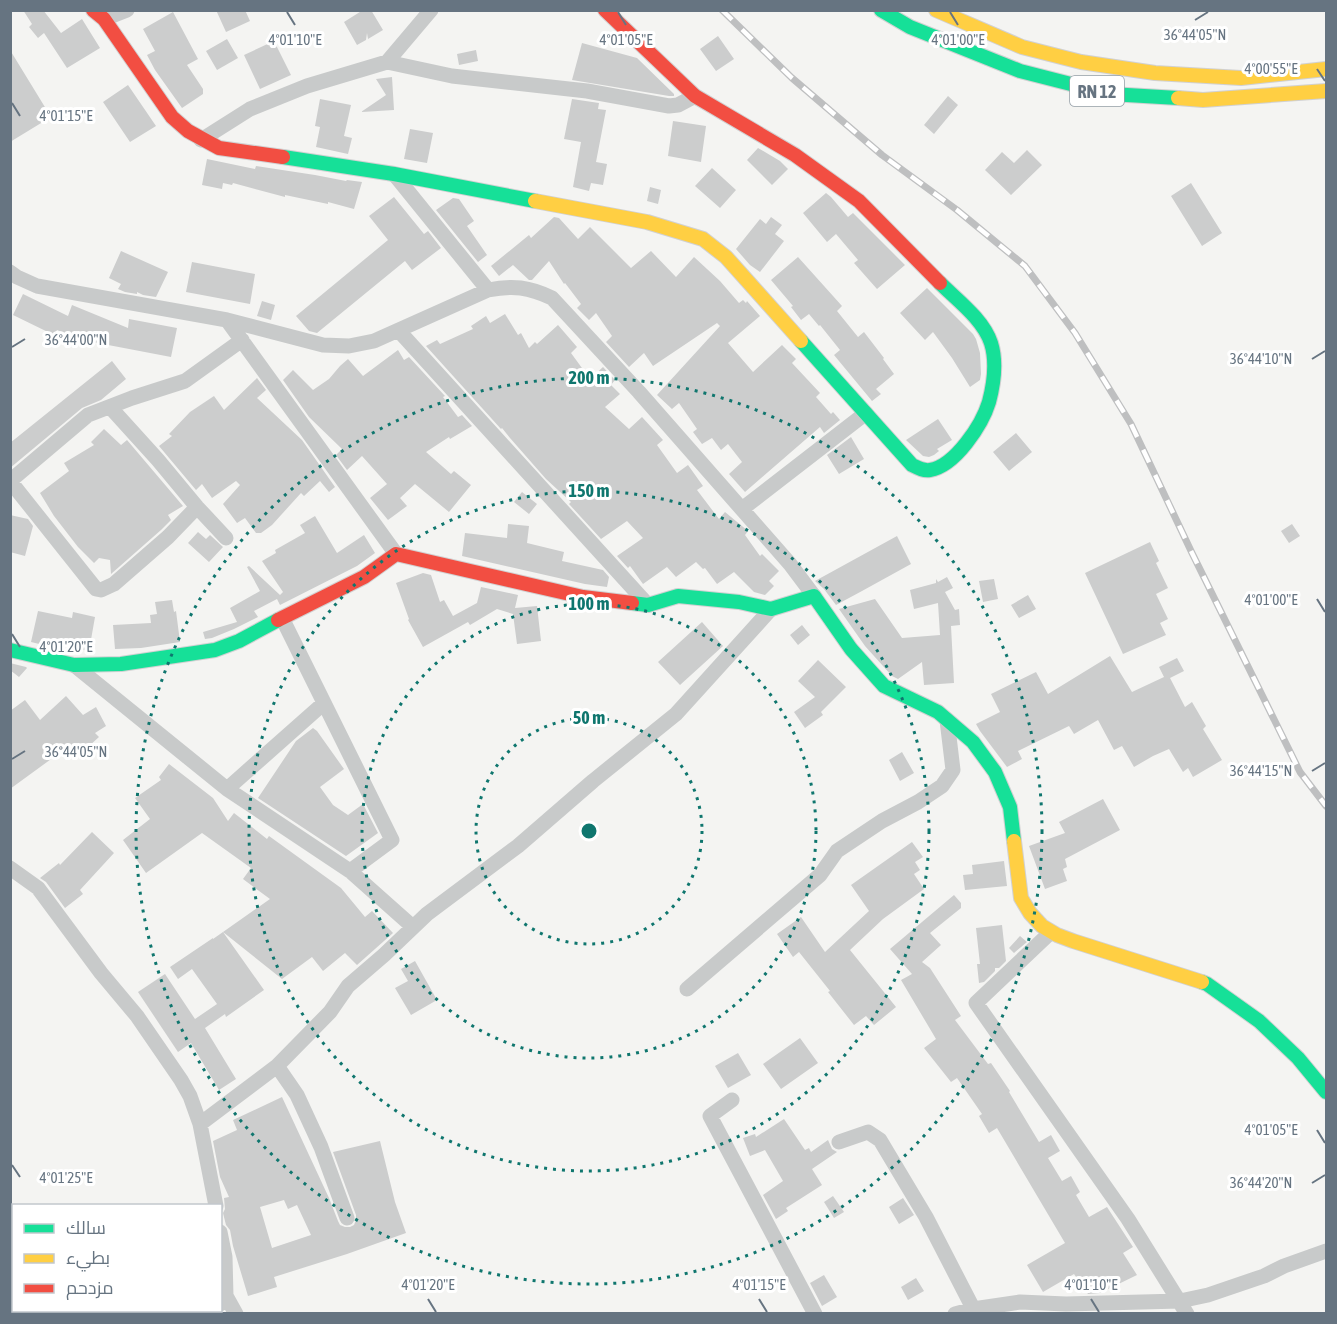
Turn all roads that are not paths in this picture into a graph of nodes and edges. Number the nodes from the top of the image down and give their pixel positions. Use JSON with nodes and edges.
{"nodes":[{"id":1,"x":127,"y":10,"type":"edge"},
{"id":2,"x":431,"y":10,"type":"edge"},
{"id":3,"x":605,"y":10,"type":"edge"},
{"id":4,"x":881,"y":10,"type":"edge"},
{"id":5,"x":936,"y":10,"type":"edge"},
{"id":6,"x":98,"y":15,"type":"edge"},
{"id":7,"x":387,"y":62,"type":"junction"},
{"id":8,"x":1326,"y":69,"type":"edge"},
{"id":9,"x":1326,"y":91,"type":"edge"},
{"id":10,"x":695,"y":96,"type":"junction"},
{"id":11,"x":201,"y":141,"type":"junction"},
{"id":12,"x":394,"y":174,"type":"junction"},
{"id":13,"x":10,"y":272,"type":"edge"},
{"id":14,"x":488,"y":290,"type":"junction"},
{"id":15,"x":227,"y":320,"type":"junction"},
{"id":16,"x":399,"y":331,"type":"junction"},
{"id":17,"x":242,"y":340,"type":"junction"},
{"id":18,"x":110,"y":407,"type":"junction"},
{"id":19,"x":866,"y":413,"type":"junction"},
{"id":20,"x":10,"y":481,"type":"edge"},
{"id":21,"x":197,"y":507,"type":"junction"},
{"id":22,"x":742,"y":509,"type":"junction"},
{"id":23,"x":226,"y":538,"type":"dead end"},
{"id":24,"x":396,"y":554,"type":"junction"},
{"id":25,"x":814,"y":596,"type":"junction"},
{"id":26,"x":648,"y":605,"type":"junction"},
{"id":27,"x":771,"y":609,"type":"junction"},
{"id":28,"x":282,"y":618,"type":"junction"},
{"id":29,"x":10,"y":650,"type":"edge"},
{"id":30,"x":74,"y":665,"type":"junction"},
{"id":31,"x":324,"y":703,"type":"junction"},
{"id":32,"x":947,"y":720,"type":"junction"},
{"id":33,"x":227,"y":789,"type":"junction"},
{"id":34,"x":10,"y":868,"type":"edge"},
{"id":35,"x":350,"y":871,"type":"junction"},
{"id":36,"x":413,"y":927,"type":"junction"},
{"id":37,"x":1051,"y":932,"type":"junction"},
{"id":38,"x":687,"y":989,"type":"dead end"},
{"id":39,"x":277,"y":1066,"type":"junction"},
{"id":40,"x":1326,"y":1092,"type":"edge"},
{"id":41,"x":732,"y":1100,"type":"dead end"},
{"id":42,"x":200,"y":1124,"type":"junction"},
{"id":43,"x":839,"y":1142,"type":"dead end"},
{"id":44,"x":216,"y":1204,"type":"edge"},
{"id":45,"x":347,"y":1218,"type":"dead end"},
{"id":46,"x":222,"y":1242,"type":"edge"},
{"id":47,"x":1326,"y":1251,"type":"edge"},
{"id":48,"x":223,"y":1300,"type":"edge"},
{"id":49,"x":1184,"y":1307,"type":"edge"},
{"id":50,"x":974,"y":1311,"type":"edge"},
{"id":51,"x":236,"y":1314,"type":"edge"},
{"id":52,"x":814,"y":1314,"type":"edge"},
{"id":53,"x":955,"y":1314,"type":"edge"}],
"edges":[{"from":1,"to":6,"type":"street"},
{"from":2,"to":7,"type":"street"},
{"from":3,"to":10,"type":"main road"},
{"from":4,"to":9,"type":"main road","number":"RN 12"},
{"from":5,"to":8,"type":"main road","number":"RN 12"},
{"from":6,"to":11,"type":"main road"},
{"from":7,"to":10,"type":"street"},
{"from":7,"to":11,"type":"street"},
{"from":10,"to":19,"type":"main road"},
{"from":11,"to":12,"type":"main road"},
{"from":12,"to":14,"type":"street"},
{"from":12,"to":19,"type":"main road"},
{"from":13,"to":15,"type":"street"},
{"from":14,"to":16,"type":"street"},
{"from":14,"to":22,"type":"street"},
{"from":15,"to":16,"type":"street"},
{"from":15,"to":17,"type":"street"},
{"from":16,"to":26,"type":"street"},
{"from":17,"to":18,"type":"street"},
{"from":17,"to":24,"type":"street"},
{"from":18,"to":20,"type":"street"},
{"from":18,"to":21,"type":"street"},
{"from":19,"to":22,"type":"street"},
{"from":20,"to":21,"type":"street"},
{"from":21,"to":23,"type":"street"},
{"from":22,"to":25,"type":"street"},
{"from":24,"to":26,"type":"main road"},
{"from":24,"to":28,"type":"main road"},
{"from":25,"to":27,"type":"main road"},
{"from":25,"to":32,"type":"main road"},
{"from":26,"to":27,"type":"main road"},
{"from":27,"to":36,"type":"street"},
{"from":28,"to":30,"type":"main road"},
{"from":28,"to":31,"type":"street"},
{"from":29,"to":30,"type":"main road"},
{"from":30,"to":33,"type":"street"},
{"from":31,"to":33,"type":"street"},
{"from":31,"to":35,"type":"street"},
{"from":32,"to":37,"type":"main road"},
{"from":32,"to":38,"type":"street"},
{"from":33,"to":35,"type":"street"},
{"from":34,"to":42,"type":"street"},
{"from":35,"to":36,"type":"street"},
{"from":36,"to":39,"type":"street"},
{"from":37,"to":40,"type":"main road"},
{"from":37,"to":49,"type":"street"},
{"from":39,"to":42,"type":"street"},
{"from":39,"to":45,"type":"street"},
{"from":41,"to":52,"type":"street"},
{"from":42,"to":44,"type":"street"},
{"from":43,"to":50,"type":"street"},
{"from":46,"to":48,"type":"street"},
{"from":47,"to":49,"type":"street"},
{"from":48,"to":51,"type":"street"},
{"from":49,"to":50,"type":"street"},
{"from":50,"to":53,"type":"street"}]}
